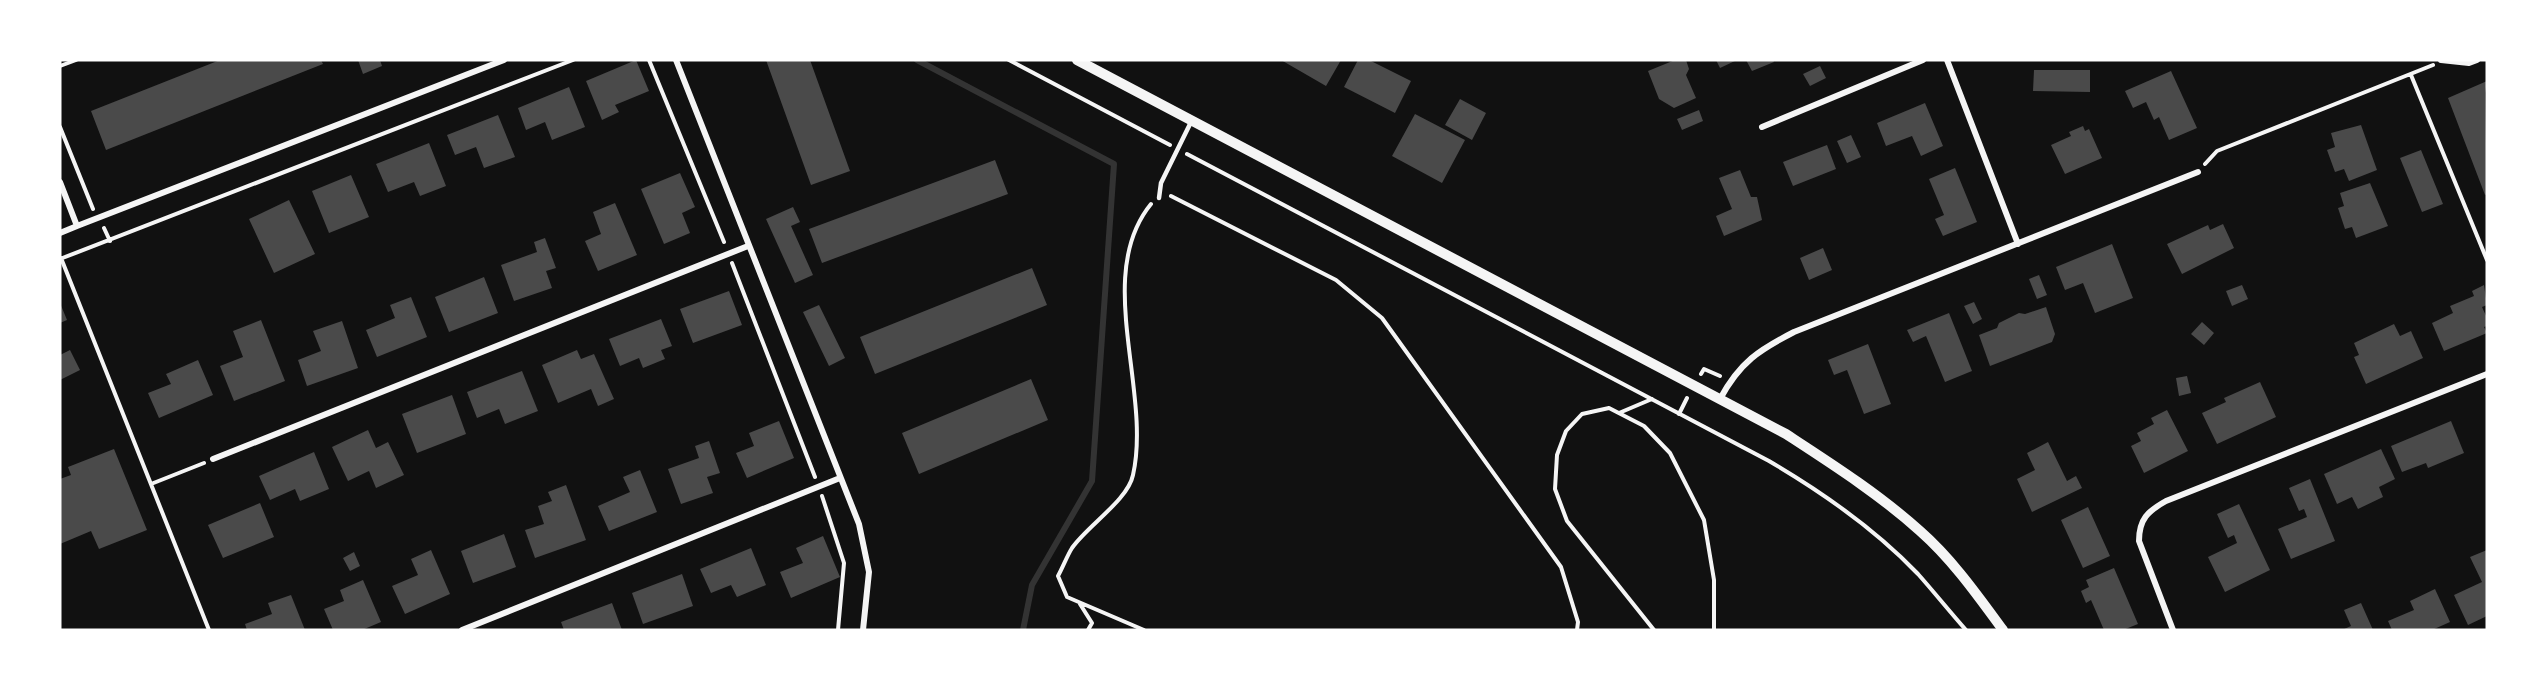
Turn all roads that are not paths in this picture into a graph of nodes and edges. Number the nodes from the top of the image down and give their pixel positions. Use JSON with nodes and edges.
{"nodes":[{"id":1,"x":504,"y":60,"type":"edge"},
{"id":2,"x":676,"y":60,"type":"edge"},
{"id":3,"x":1077,"y":60,"type":"edge"},
{"id":4,"x":1923,"y":60,"type":"edge"},
{"id":5,"x":1947,"y":60,"type":"edge"},
{"id":6,"x":2476,"y":60,"type":"edge"},
{"id":7,"x":2442,"y":61,"type":"edge"},
{"id":8,"x":1192,"y":120,"type":"junction"},
{"id":9,"x":1762,"y":128,"type":"dead end"},
{"id":10,"x":2198,"y":172,"type":"road end"},
{"id":11,"x":60,"y":182,"type":"edge"},
{"id":12,"x":1159,"y":198,"type":"road end"},
{"id":13,"x":77,"y":226,"type":"junction"},
{"id":14,"x":60,"y":232,"type":"edge"},
{"id":15,"x":2018,"y":244,"type":"junction"},
{"id":16,"x":748,"y":246,"type":"junction"},
{"id":17,"x":2487,"y":374,"type":"edge"},
{"id":18,"x":1720,"y":399,"type":"junction"},
{"id":19,"x":213,"y":459,"type":"road end"},
{"id":20,"x":840,"y":478,"type":"junction"},
{"id":21,"x":462,"y":630,"type":"edge"},
{"id":22,"x":863,"y":630,"type":"edge"},
{"id":23,"x":2003,"y":630,"type":"edge"},
{"id":24,"x":2173,"y":630,"type":"edge"}],
"edges":[{"from":1,"to":13,"type":"street"},
{"from":2,"to":16,"type":"street"},
{"from":3,"to":8,"type":"street"},
{"from":4,"to":9,"type":"street"},
{"from":5,"to":15,"type":"street"},
{"from":6,"to":7,"type":"street"},
{"from":8,"to":12,"type":"lane"},
{"from":8,"to":18,"type":"street"},
{"from":10,"to":15,"type":"street"},
{"from":11,"to":13,"type":"street"},
{"from":13,"to":14,"type":"street"},
{"from":15,"to":18,"type":"street"},
{"from":16,"to":19,"type":"street"},
{"from":16,"to":20,"type":"street"},
{"from":17,"to":24,"type":"street"},
{"from":18,"to":23,"type":"street"},
{"from":20,"to":21,"type":"street"},
{"from":20,"to":22,"type":"street"}]}
